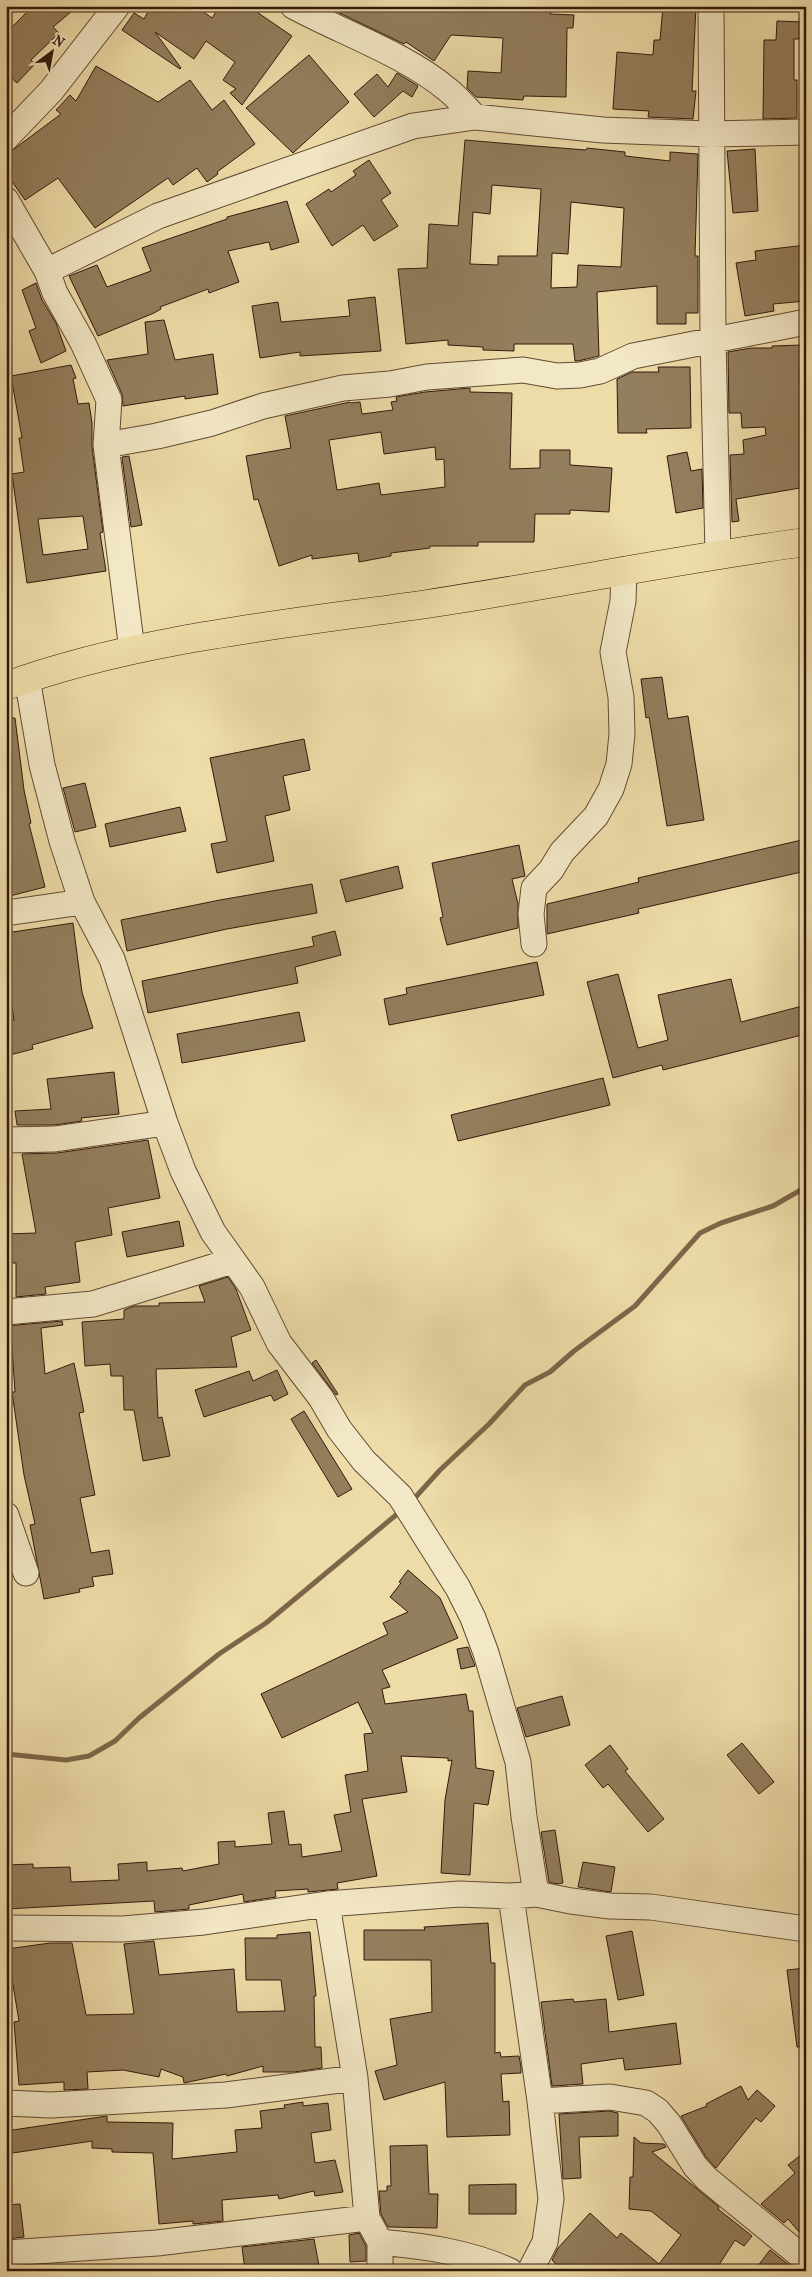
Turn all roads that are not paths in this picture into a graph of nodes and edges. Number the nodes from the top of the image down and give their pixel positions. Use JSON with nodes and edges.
{"nodes":[{"id":1,"x":117,"y":6,"type":"edge"},
{"id":2,"x":294,"y":6,"type":"edge"},
{"id":3,"x":711,"y":6,"type":"edge"},
{"id":4,"x":475,"y":118,"type":"junction"},
{"id":5,"x":806,"y":132,"type":"edge"},
{"id":6,"x":710,"y":134,"type":"junction"},
{"id":7,"x":6,"y":138,"type":"edge"},
{"id":8,"x":6,"y":200,"type":"edge"},
{"id":9,"x":46,"y":271,"type":"junction"},
{"id":10,"x":806,"y":322,"type":"edge"},
{"id":11,"x":713,"y":339,"type":"junction"},
{"id":12,"x":106,"y":445,"type":"junction"},
{"id":13,"x":806,"y":542,"type":"edge"},
{"id":14,"x":718,"y":554,"type":"junction"},
{"id":15,"x":624,"y":570,"type":"junction"},
{"id":16,"x":132,"y":650,"type":"junction"},
{"id":17,"x":17,"y":682,"type":"edge"},
{"id":18,"x":82,"y":902,"type":"junction"},
{"id":19,"x":6,"y":913,"type":"edge"},
{"id":20,"x":534,"y":944,"type":"dead end"},
{"id":21,"x":165,"y":1123,"type":"junction"},
{"id":22,"x":6,"y":1140,"type":"edge"},
{"id":23,"x":232,"y":1261,"type":"junction"},
{"id":24,"x":6,"y":1312,"type":"edge"},
{"id":25,"x":6,"y":1515,"type":"edge"},
{"id":26,"x":26,"y":1573,"type":"dead end"},
{"id":27,"x":536,"y":1894,"type":"junction"},
{"id":28,"x":511,"y":1896,"type":"junction"},
{"id":29,"x":327,"y":1904,"type":"junction"},
{"id":30,"x":6,"y":1928,"type":"edge"},
{"id":31,"x":806,"y":1929,"type":"edge"},
{"id":32,"x":355,"y":2078,"type":"junction"},
{"id":33,"x":540,"y":2101,"type":"junction"},
{"id":34,"x":6,"y":2103,"type":"edge"},
{"id":35,"x":367,"y":2218,"type":"junction"},
{"id":36,"x":380,"y":2242,"type":"junction"},
{"id":37,"x":6,"y":2254,"type":"edge"},
{"id":38,"x":806,"y":2260,"type":"edge"},
{"id":39,"x":380,"y":2271,"type":"edge"},
{"id":40,"x":510,"y":2271,"type":"edge"},
{"id":41,"x":530,"y":2271,"type":"edge"}],
"edges":[{"from":1,"to":7,"type":"street"},
{"from":2,"to":4,"type":"street"},
{"from":3,"to":6,"type":"street"},
{"from":4,"to":6,"type":"street"},
{"from":4,"to":9,"type":"street"},
{"from":5,"to":6,"type":"street"},
{"from":6,"to":11,"type":"street"},
{"from":8,"to":9,"type":"street"},
{"from":9,"to":12,"type":"street"},
{"from":10,"to":11,"type":"street"},
{"from":11,"to":12,"type":"street"},
{"from":11,"to":14,"type":"street"},
{"from":12,"to":16,"type":"street"},
{"from":13,"to":14,"type":"main road"},
{"from":14,"to":15,"type":"main road"},
{"from":15,"to":16,"type":"main road"},
{"from":15,"to":20,"type":"street"},
{"from":16,"to":17,"type":"main road"},
{"from":17,"to":18,"type":"street"},
{"from":18,"to":19,"type":"street"},
{"from":18,"to":21,"type":"street"},
{"from":21,"to":22,"type":"street"},
{"from":21,"to":23,"type":"street"},
{"from":23,"to":24,"type":"street"},
{"from":23,"to":27,"type":"street"},
{"from":25,"to":26,"type":"street"},
{"from":27,"to":28,"type":"street"},
{"from":27,"to":31,"type":"street"},
{"from":28,"to":29,"type":"street"},
{"from":28,"to":33,"type":"street"},
{"from":29,"to":30,"type":"street"},
{"from":29,"to":32,"type":"street"},
{"from":32,"to":34,"type":"street"},
{"from":32,"to":35,"type":"street"},
{"from":33,"to":38,"type":"street"},
{"from":33,"to":41,"type":"street"},
{"from":35,"to":36,"type":"street"},
{"from":35,"to":37,"type":"street"},
{"from":36,"to":39,"type":"street"},
{"from":36,"to":40,"type":"street"}]}
